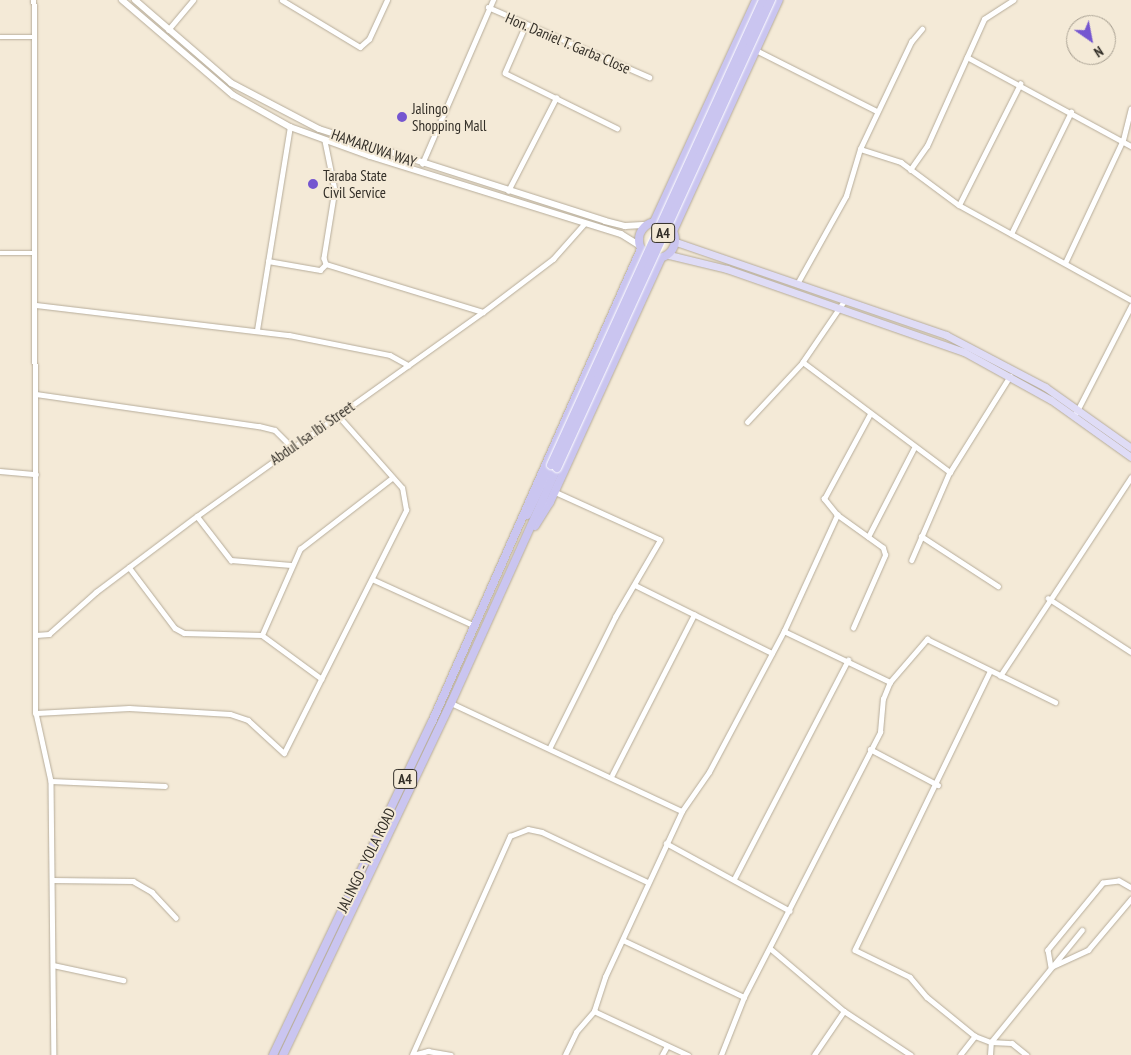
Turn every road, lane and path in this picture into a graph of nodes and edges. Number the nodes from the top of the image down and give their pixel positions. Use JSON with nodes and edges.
{"nodes":[{"id":1,"x":34,"y":0,"type":"edge"},
{"id":2,"x":122,"y":0,"type":"edge"},
{"id":3,"x":135,"y":0,"type":"edge"},
{"id":4,"x":193,"y":0,"type":"edge"},
{"id":5,"x":282,"y":0,"type":"edge"},
{"id":6,"x":387,"y":0,"type":"edge"},
{"id":7,"x":493,"y":0,"type":"edge"},
{"id":8,"x":756,"y":0,"type":"edge"},
{"id":9,"x":763,"y":0,"type":"edge"},
{"id":10,"x":771,"y":0,"type":"edge"},
{"id":11,"x":779,"y":0,"type":"edge"},
{"id":12,"x":1013,"y":0,"type":"edge"},
{"id":13,"x":488,"y":8,"type":"junction"},
{"id":14,"x":526,"y":25,"type":"junction"},
{"id":15,"x":922,"y":29,"type":"dead end"},
{"id":16,"x":167,"y":31,"type":"junction"},
{"id":17,"x":0,"y":37,"type":"edge"},
{"id":18,"x":34,"y":37,"type":"junction"},
{"id":19,"x":756,"y":50,"type":"junction"},
{"id":20,"x":967,"y":57,"type":"junction"},
{"id":21,"x":649,"y":77,"type":"dead end"},
{"id":22,"x":1020,"y":84,"type":"junction"},
{"id":23,"x":556,"y":98,"type":"junction"},
{"id":24,"x":1131,"y":109,"type":"edge"},
{"id":25,"x":877,"y":111,"type":"junction"},
{"id":26,"x":1070,"y":112,"type":"junction"},
{"id":27,"x":290,"y":127,"type":"junction"},
{"id":28,"x":617,"y":128,"type":"dead end"},
{"id":29,"x":1123,"y":140,"type":"junction"},
{"id":30,"x":325,"y":141,"type":"junction"},
{"id":31,"x":1131,"y":146,"type":"edge"},
{"id":32,"x":860,"y":149,"type":"junction"},
{"id":33,"x":422,"y":164,"type":"junction"},
{"id":34,"x":910,"y":170,"type":"junction"},
{"id":35,"x":508,"y":192,"type":"junction"},
{"id":36,"x":959,"y":205,"type":"junction"},
{"id":37,"x":650,"y":223,"type":"junction"},
{"id":38,"x":584,"y":224,"type":"junction"},
{"id":39,"x":673,"y":231,"type":"junction"},
{"id":40,"x":1011,"y":234,"type":"junction"},
{"id":41,"x":676,"y":242,"type":"junction"},
{"id":42,"x":640,"y":247,"type":"junction"},
{"id":43,"x":0,"y":253,"type":"edge"},
{"id":44,"x":35,"y":253,"type":"junction"},
{"id":45,"x":665,"y":256,"type":"junction"},
{"id":46,"x":268,"y":261,"type":"junction"},
{"id":47,"x":1065,"y":263,"type":"junction"},
{"id":48,"x":326,"y":264,"type":"junction"},
{"id":49,"x":796,"y":286,"type":"junction"},
{"id":50,"x":1131,"y":300,"type":"edge"},
{"id":51,"x":36,"y":305,"type":"junction"},
{"id":52,"x":843,"y":305,"type":"junction"},
{"id":53,"x":1131,"y":306,"type":"edge"},
{"id":54,"x":483,"y":312,"type":"junction"},
{"id":55,"x":257,"y":330,"type":"junction"},
{"id":56,"x":804,"y":362,"type":"junction"},
{"id":57,"x":408,"y":366,"type":"junction"},
{"id":58,"x":1010,"y":376,"type":"junction"},
{"id":59,"x":36,"y":394,"type":"junction"},
{"id":60,"x":1077,"y":412,"type":"junction"},
{"id":61,"x":870,"y":414,"type":"junction"},
{"id":62,"x":338,"y":416,"type":"junction"},
{"id":63,"x":747,"y":422,"type":"dead end"},
{"id":64,"x":292,"y":448,"type":"junction"},
{"id":65,"x":914,"y":448,"type":"junction"},
{"id":66,"x":1131,"y":448,"type":"edge"},
{"id":67,"x":1131,"y":457,"type":"edge"},
{"id":68,"x":554,"y":466,"type":"junction"},
{"id":69,"x":0,"y":470,"type":"edge"},
{"id":70,"x":950,"y":472,"type":"junction"},
{"id":71,"x":36,"y":474,"type":"junction"},
{"id":72,"x":1131,"y":477,"type":"edge"},
{"id":73,"x":392,"y":478,"type":"junction"},
{"id":74,"x":554,"y":492,"type":"junction"},
{"id":75,"x":837,"y":515,"type":"junction"},
{"id":76,"x":197,"y":516,"type":"junction"},
{"id":77,"x":520,"y":528,"type":"junction"},
{"id":78,"x":531,"y":531,"type":"junction"},
{"id":79,"x":921,"y":536,"type":"junction"},
{"id":80,"x":868,"y":537,"type":"junction"},
{"id":81,"x":912,"y":560,"type":"dead end"},
{"id":82,"x":291,"y":565,"type":"junction"},
{"id":83,"x":130,"y":567,"type":"junction"},
{"id":84,"x":372,"y":579,"type":"junction"},
{"id":85,"x":635,"y":585,"type":"junction"},
{"id":86,"x":998,"y":586,"type":"dead end"},
{"id":87,"x":1048,"y":598,"type":"junction"},
{"id":88,"x":694,"y":616,"type":"junction"},
{"id":89,"x":475,"y":626,"type":"junction"},
{"id":90,"x":854,"y":628,"type":"dead end"},
{"id":91,"x":784,"y":631,"type":"junction"},
{"id":92,"x":36,"y":634,"type":"junction"},
{"id":93,"x":262,"y":635,"type":"junction"},
{"id":94,"x":1131,"y":652,"type":"edge"},
{"id":95,"x":772,"y":653,"type":"junction"},
{"id":96,"x":848,"y":660,"type":"junction"},
{"id":97,"x":990,"y":672,"type":"junction"},
{"id":98,"x":1000,"y":676,"type":"junction"},
{"id":99,"x":322,"y":679,"type":"junction"},
{"id":100,"x":890,"y":682,"type":"junction"},
{"id":101,"x":1055,"y":702,"type":"dead end"},
{"id":102,"x":451,"y":703,"type":"junction"},
{"id":103,"x":36,"y":713,"type":"junction"},
{"id":104,"x":550,"y":747,"type":"junction"},
{"id":105,"x":870,"y":749,"type":"junction"},
{"id":106,"x":612,"y":775,"type":"junction"},
{"id":107,"x":51,"y":781,"type":"junction"},
{"id":108,"x":938,"y":785,"type":"junction"},
{"id":109,"x":165,"y":786,"type":"dead end"},
{"id":110,"x":682,"y":811,"type":"junction"},
{"id":111,"x":666,"y":843,"type":"junction"},
{"id":112,"x":734,"y":878,"type":"junction"},
{"id":113,"x":52,"y":880,"type":"junction"},
{"id":114,"x":648,"y":882,"type":"junction"},
{"id":115,"x":1131,"y":888,"type":"edge"},
{"id":116,"x":1131,"y":899,"type":"edge"},
{"id":117,"x":790,"y":911,"type":"junction"},
{"id":118,"x":176,"y":918,"type":"dead end"},
{"id":119,"x":1082,"y":930,"type":"dead end"},
{"id":120,"x":623,"y":940,"type":"junction"},
{"id":121,"x":771,"y":949,"type":"junction"},
{"id":122,"x":53,"y":964,"type":"junction"},
{"id":123,"x":1051,"y":968,"type":"junction"},
{"id":124,"x":122,"y":980,"type":"dead end"},
{"id":125,"x":744,"y":997,"type":"junction"},
{"id":126,"x":594,"y":1011,"type":"junction"},
{"id":127,"x":844,"y":1011,"type":"junction"},
{"id":128,"x":976,"y":1036,"type":"junction"},
{"id":129,"x":991,"y":1042,"type":"junction"},
{"id":130,"x":667,"y":1046,"type":"junction"},
{"id":131,"x":54,"y":1055,"type":"edge"},
{"id":132,"x":273,"y":1055,"type":"edge"},
{"id":133,"x":284,"y":1055,"type":"edge"},
{"id":134,"x":413,"y":1055,"type":"edge"},
{"id":135,"x":451,"y":1055,"type":"edge"},
{"id":136,"x":565,"y":1055,"type":"edge"},
{"id":137,"x":662,"y":1055,"type":"edge"},
{"id":138,"x":688,"y":1055,"type":"edge"},
{"id":139,"x":721,"y":1055,"type":"edge"},
{"id":140,"x":814,"y":1055,"type":"edge"},
{"id":141,"x":911,"y":1055,"type":"edge"},
{"id":142,"x":960,"y":1055,"type":"edge"},
{"id":143,"x":990,"y":1055,"type":"edge"},
{"id":144,"x":1027,"y":1055,"type":"edge"}],
"edges":[{"from":1,"to":18,"type":"street"},
{"from":2,"to":27,"type":"main road"},
{"from":3,"to":16,"type":"main road","name":"HAMARUWA WAY"},
{"from":4,"to":16,"type":"street"},
{"from":5,"to":6,"type":"street"},
{"from":7,"to":13,"type":"street"},
{"from":8,"to":37,"type":"highway","number":"A4"},
{"from":9,"to":68,"type":"highway","number":"A4","bridge":true},
{"from":10,"to":68,"type":"highway","number":"A4","bridge":true},
{"from":11,"to":19,"type":"highway","number":"A4"},
{"from":12,"to":20,"type":"street"},
{"from":13,"to":14,"type":"street","name":"Hon. Daniel T. Garba Close"},
{"from":13,"to":33,"type":"street"},
{"from":14,"to":21,"type":"street","name":"Hon. Daniel T. Garba Close"},
{"from":14,"to":23,"type":"street"},
{"from":15,"to":25,"type":"street"},
{"from":16,"to":33,"type":"main road","name":"HAMARUWA WAY"},
{"from":17,"to":18,"type":"street"},
{"from":18,"to":44,"type":"street"},
{"from":19,"to":25,"type":"street"},
{"from":19,"to":39,"type":"highway","number":"A4"},
{"from":20,"to":22,"type":"street"},
{"from":20,"to":34,"type":"street"},
{"from":22,"to":26,"type":"street"},
{"from":22,"to":36,"type":"street"},
{"from":23,"to":28,"type":"street"},
{"from":23,"to":35,"type":"street"},
{"from":24,"to":29,"type":"street"},
{"from":25,"to":32,"type":"street"},
{"from":26,"to":29,"type":"street"},
{"from":26,"to":40,"type":"street"},
{"from":27,"to":30,"type":"main road"},
{"from":27,"to":46,"type":"street"},
{"from":29,"to":31,"type":"street"},
{"from":29,"to":47,"type":"street"},
{"from":30,"to":38,"type":"main road"},
{"from":30,"to":48,"type":"street"},
{"from":32,"to":34,"type":"street"},
{"from":32,"to":49,"type":"street"},
{"from":33,"to":35,"type":"main road","name":"HAMARUWA WAY"},
{"from":34,"to":36,"type":"street"},
{"from":35,"to":37,"type":"main road","name":"HAMARUWA WAY"},
{"from":36,"to":40,"type":"street"},
{"from":37,"to":39,"type":"highway","number":"A4"},
{"from":37,"to":42,"type":"highway","number":"A4"},
{"from":38,"to":42,"type":"main road"},
{"from":38,"to":54,"type":"street","name":"Abdul Isa Ibi Street"},
{"from":39,"to":41,"type":"highway","number":"A4"},
{"from":40,"to":47,"type":"street"},
{"from":41,"to":45,"type":"highway","number":"A4"},
{"from":41,"to":49,"type":"main road"},
{"from":42,"to":45,"type":"highway","number":"A4"},
{"from":42,"to":77,"type":"highway","name":"JALINGO - YOLA ROAD","number":"A4"},
{"from":43,"to":44,"type":"street"},
{"from":44,"to":51,"type":"street"},
{"from":45,"to":52,"type":"main road"},
{"from":45,"to":74,"type":"highway","number":"A4"},
{"from":46,"to":48,"type":"street"},
{"from":46,"to":55,"type":"street"},
{"from":47,"to":50,"type":"street"},
{"from":48,"to":54,"type":"street"},
{"from":49,"to":52,"type":"main road"},
{"from":51,"to":55,"type":"street"},
{"from":51,"to":59,"type":"street"},
{"from":52,"to":56,"type":"street"},
{"from":52,"to":58,"type":"main road"},
{"from":52,"to":60,"type":"main road"},
{"from":53,"to":60,"type":"street"},
{"from":54,"to":57,"type":"street","name":"Abdul Isa Ibi Street"},
{"from":55,"to":57,"type":"street"},
{"from":56,"to":61,"type":"street"},
{"from":56,"to":63,"type":"street"},
{"from":57,"to":62,"type":"street","name":"Abdul Isa Ibi Street"},
{"from":58,"to":60,"type":"main road"},
{"from":58,"to":70,"type":"street"},
{"from":59,"to":64,"type":"street"},
{"from":59,"to":71,"type":"street"},
{"from":60,"to":66,"type":"main road"},
{"from":60,"to":67,"type":"main road"},
{"from":61,"to":65,"type":"street"},
{"from":61,"to":75,"type":"street"},
{"from":62,"to":64,"type":"street","name":"Abdul Isa Ibi Street"},
{"from":62,"to":73,"type":"street"},
{"from":64,"to":76,"type":"street","name":"Abdul Isa Ibi Street"},
{"from":65,"to":70,"type":"street"},
{"from":65,"to":80,"type":"street"},
{"from":68,"to":77,"type":"highway","number":"A4"},
{"from":68,"to":78,"type":"highway","number":"A4"},
{"from":69,"to":71,"type":"street"},
{"from":70,"to":79,"type":"street"},
{"from":71,"to":92,"type":"street"},
{"from":72,"to":87,"type":"street"},
{"from":73,"to":82,"type":"street"},
{"from":73,"to":84,"type":"street"},
{"from":74,"to":78,"type":"highway","number":"A4"},
{"from":74,"to":85,"type":"street"},
{"from":75,"to":80,"type":"street"},
{"from":75,"to":91,"type":"street"},
{"from":76,"to":82,"type":"street"},
{"from":76,"to":83,"type":"street","name":"Abdul Isa Ibi Street"},
{"from":77,"to":89,"type":"highway","name":"JALINGO - YOLA ROAD","number":"A4"},
{"from":78,"to":102,"type":"highway","number":"A4"},
{"from":79,"to":81,"type":"street"},
{"from":79,"to":86,"type":"street"},
{"from":80,"to":90,"type":"street"},
{"from":82,"to":93,"type":"street"},
{"from":83,"to":92,"type":"street","name":"Abdul Isa Ibi Street"},
{"from":83,"to":93,"type":"street"},
{"from":84,"to":89,"type":"street"},
{"from":84,"to":99,"type":"street"},
{"from":85,"to":88,"type":"street"},
{"from":85,"to":104,"type":"street"},
{"from":87,"to":94,"type":"street"},
{"from":87,"to":98,"type":"street"},
{"from":88,"to":95,"type":"street"},
{"from":88,"to":106,"type":"street"},
{"from":89,"to":132,"type":"highway","name":"JALINGO - YOLA ROAD","number":"A4"},
{"from":91,"to":95,"type":"street"},
{"from":91,"to":96,"type":"street"},
{"from":92,"to":103,"type":"street"},
{"from":93,"to":99,"type":"street"},
{"from":95,"to":110,"type":"street"},
{"from":96,"to":100,"type":"street"},
{"from":96,"to":112,"type":"street"},
{"from":97,"to":98,"type":"street"},
{"from":97,"to":100,"type":"street"},
{"from":97,"to":108,"type":"street"},
{"from":98,"to":101,"type":"street"},
{"from":99,"to":103,"type":"street"},
{"from":100,"to":105,"type":"street"},
{"from":102,"to":104,"type":"street"},
{"from":102,"to":133,"type":"highway","number":"A4"},
{"from":103,"to":107,"type":"street"},
{"from":104,"to":106,"type":"street"},
{"from":105,"to":108,"type":"street"},
{"from":105,"to":117,"type":"street"},
{"from":106,"to":110,"type":"street"},
{"from":107,"to":109,"type":"street"},
{"from":107,"to":113,"type":"street"},
{"from":108,"to":128,"type":"street"},
{"from":110,"to":111,"type":"street"},
{"from":111,"to":112,"type":"street"},
{"from":111,"to":114,"type":"street"},
{"from":112,"to":117,"type":"street"},
{"from":113,"to":118,"type":"street"},
{"from":113,"to":122,"type":"street"},
{"from":114,"to":120,"type":"street"},
{"from":114,"to":134,"type":"street"},
{"from":115,"to":123,"type":"street"},
{"from":116,"to":123,"type":"street"},
{"from":117,"to":121,"type":"street"},
{"from":119,"to":123,"type":"street"},
{"from":120,"to":125,"type":"street"},
{"from":120,"to":126,"type":"street"},
{"from":121,"to":125,"type":"street"},
{"from":121,"to":127,"type":"street"},
{"from":122,"to":124,"type":"street"},
{"from":122,"to":131,"type":"street"},
{"from":123,"to":129,"type":"street"},
{"from":125,"to":139,"type":"street"},
{"from":126,"to":130,"type":"street"},
{"from":126,"to":136,"type":"street"},
{"from":127,"to":140,"type":"street"},
{"from":127,"to":141,"type":"street"},
{"from":128,"to":129,"type":"street"},
{"from":128,"to":142,"type":"street"},
{"from":129,"to":143,"type":"street"},
{"from":129,"to":144,"type":"street"},
{"from":130,"to":137,"type":"street"},
{"from":130,"to":138,"type":"street"},
{"from":134,"to":135,"type":"street"}]}
